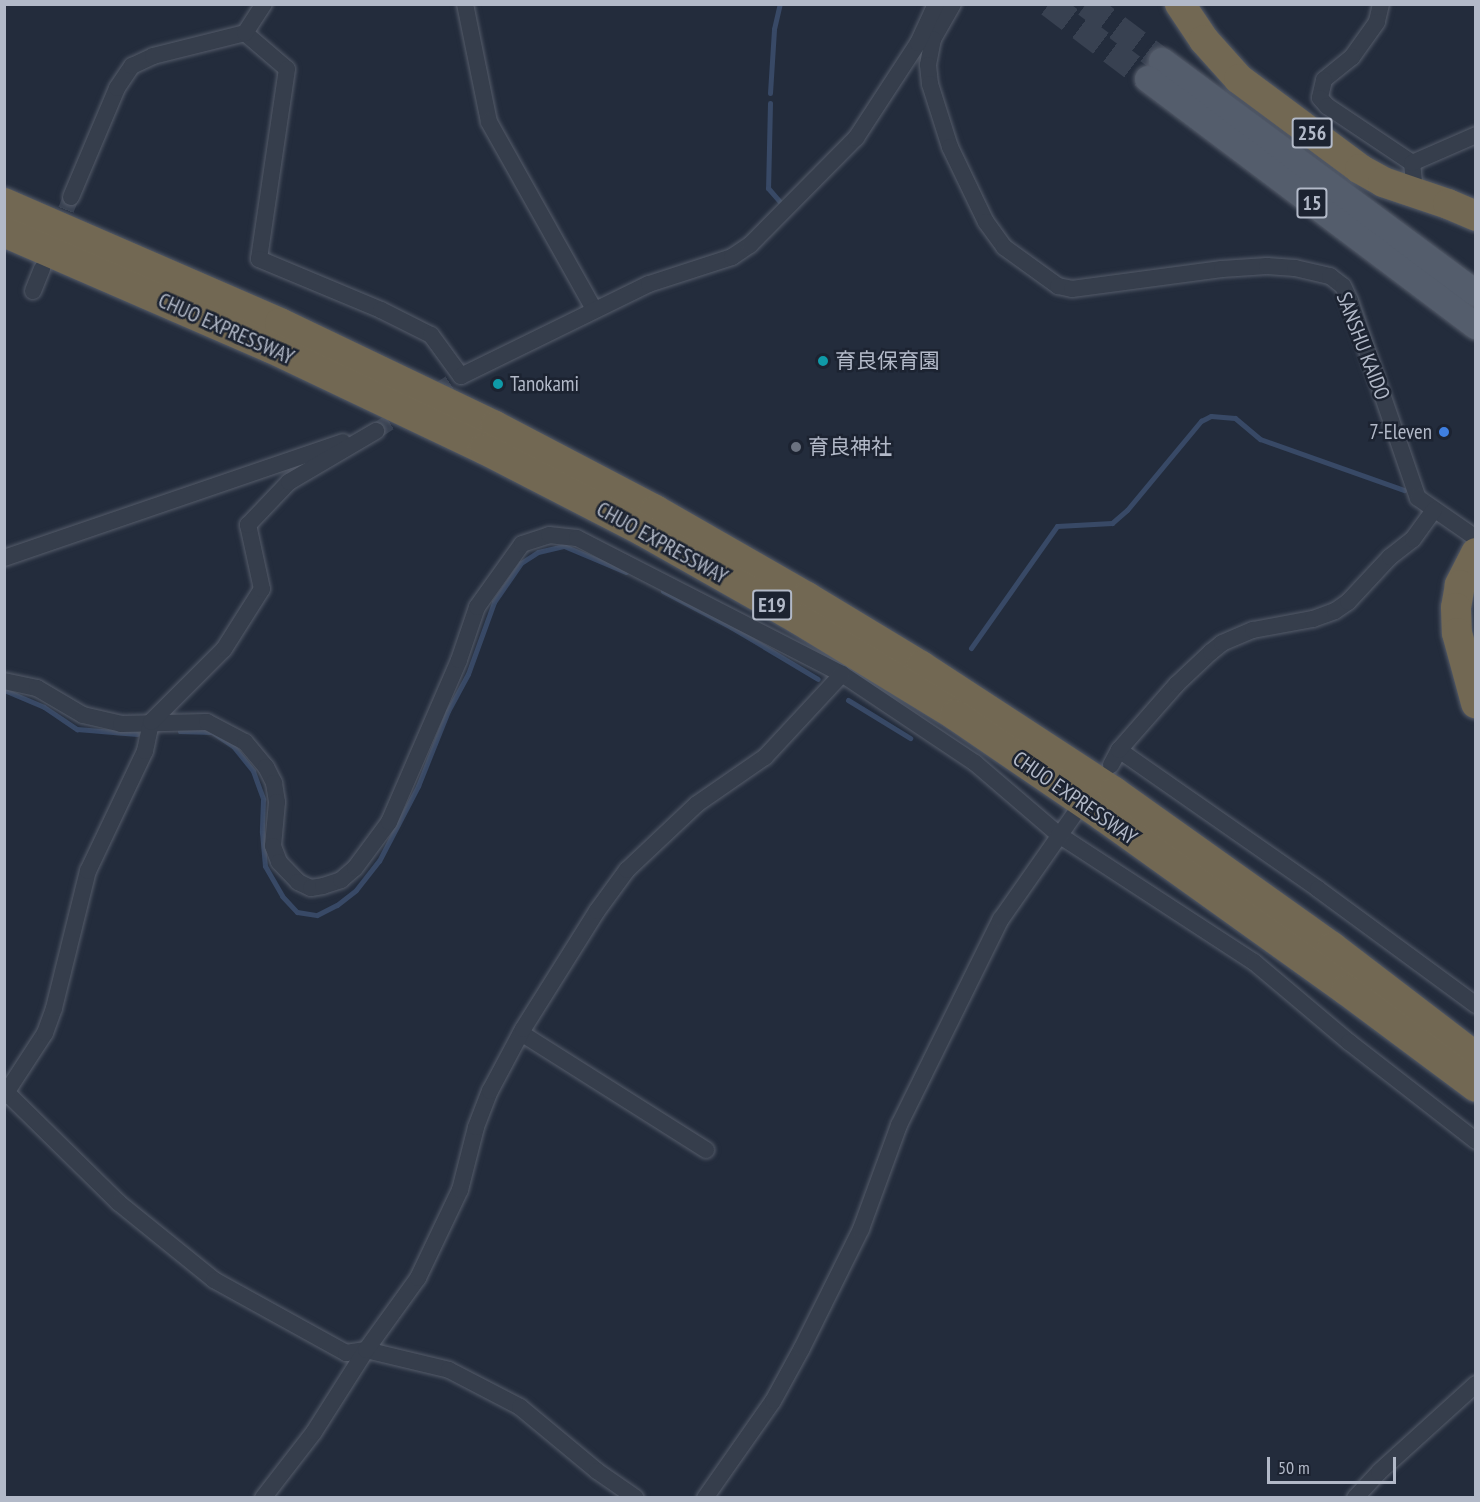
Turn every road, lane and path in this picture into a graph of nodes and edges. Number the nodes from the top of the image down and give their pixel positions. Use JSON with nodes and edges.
{"nodes":[{"id":1,"x":264,"y":4,"type":"edge"},
{"id":2,"x":465,"y":4,"type":"edge"},
{"id":3,"x":936,"y":4,"type":"edge"},
{"id":4,"x":953,"y":4,"type":"edge"},
{"id":5,"x":1180,"y":4,"type":"edge"},
{"id":6,"x":1381,"y":4,"type":"edge"},
{"id":7,"x":245,"y":33,"type":"junction"},
{"id":8,"x":1476,"y":135,"type":"edge"},
{"id":9,"x":1412,"y":163,"type":"junction"},
{"id":10,"x":1415,"y":194,"type":"junction"},
{"id":11,"x":71,"y":197,"type":"tunnel mouth"},
{"id":12,"x":4,"y":203,"type":"edge"},
{"id":13,"x":1476,"y":216,"type":"edge"},
{"id":14,"x":4,"y":232,"type":"edge"},
{"id":15,"x":42,"y":269,"type":"dead end"},
{"id":16,"x":33,"y":291,"type":"dead end"},
{"id":17,"x":1476,"y":293,"type":"edge"},
{"id":18,"x":594,"y":309,"type":"junction"},
{"id":19,"x":1476,"y":326,"type":"edge"},
{"id":20,"x":1434,"y":510,"type":"junction"},
{"id":21,"x":1476,"y":538,"type":"edge"},
{"id":22,"x":1476,"y":553,"type":"edge"},
{"id":23,"x":4,"y":558,"type":"edge"},
{"id":24,"x":843,"y":675,"type":"junction"},
{"id":25,"x":4,"y":681,"type":"edge"},
{"id":26,"x":1476,"y":702,"type":"edge"},
{"id":27,"x":151,"y":722,"type":"junction"},
{"id":28,"x":1073,"y":816,"type":"dead end"},
{"id":29,"x":1059,"y":835,"type":"junction"},
{"id":30,"x":1476,"y":1005,"type":"edge"},
{"id":31,"x":521,"y":1034,"type":"junction"},
{"id":32,"x":1476,"y":1057,"type":"edge"},
{"id":33,"x":1476,"y":1087,"type":"edge"},
{"id":34,"x":6,"y":1095,"type":"edge"},
{"id":35,"x":1476,"y":1142,"type":"edge"},
{"id":36,"x":706,"y":1150,"type":"dead end"},
{"id":37,"x":366,"y":1350,"type":"junction"},
{"id":38,"x":1476,"y":1384,"type":"edge"},
{"id":39,"x":263,"y":1497,"type":"edge"},
{"id":40,"x":636,"y":1497,"type":"edge"},
{"id":41,"x":705,"y":1497,"type":"edge"},
{"id":42,"x":1355,"y":1497,"type":"edge"}],
"edges":[{"from":1,"to":7,"type":"street"},
{"from":2,"to":18,"type":"street"},
{"from":3,"to":18,"type":"street"},
{"from":4,"to":20,"type":"street","name":"SANSHU KAIDO"},
{"from":5,"to":10,"type":"highway","number":"256"},
{"from":6,"to":9,"type":"street"},
{"from":7,"to":11,"type":"street"},
{"from":7,"to":18,"type":"street"},
{"from":8,"to":9,"type":"street"},
{"from":9,"to":10,"type":"street"},
{"from":10,"to":13,"type":"highway","number":"256"},
{"from":12,"to":32,"type":"highway","name":"CHUO EXPRESSWAY","number":"E19"},
{"from":14,"to":33,"type":"highway","name":"CHUO EXPRESSWAY","number":"E19"},
{"from":15,"to":16,"type":"street"},
{"from":17,"to":19,"type":"main road","number":"15"},
{"from":20,"to":21,"type":"street","name":"SANSHU KAIDO"},
{"from":20,"to":30,"type":"street"},
{"from":22,"to":26,"type":"highway"},
{"from":23,"to":27,"type":"street"},
{"from":24,"to":27,"type":"street"},
{"from":24,"to":29,"type":"street"},
{"from":24,"to":31,"type":"street"},
{"from":25,"to":27,"type":"street"},
{"from":27,"to":34,"type":"street"},
{"from":28,"to":29,"type":"street"},
{"from":29,"to":35,"type":"street"},
{"from":29,"to":41,"type":"street"},
{"from":31,"to":36,"type":"street"},
{"from":31,"to":37,"type":"street"},
{"from":34,"to":37,"type":"street"},
{"from":37,"to":39,"type":"street"},
{"from":37,"to":40,"type":"street"},
{"from":38,"to":42,"type":"street"}]}
